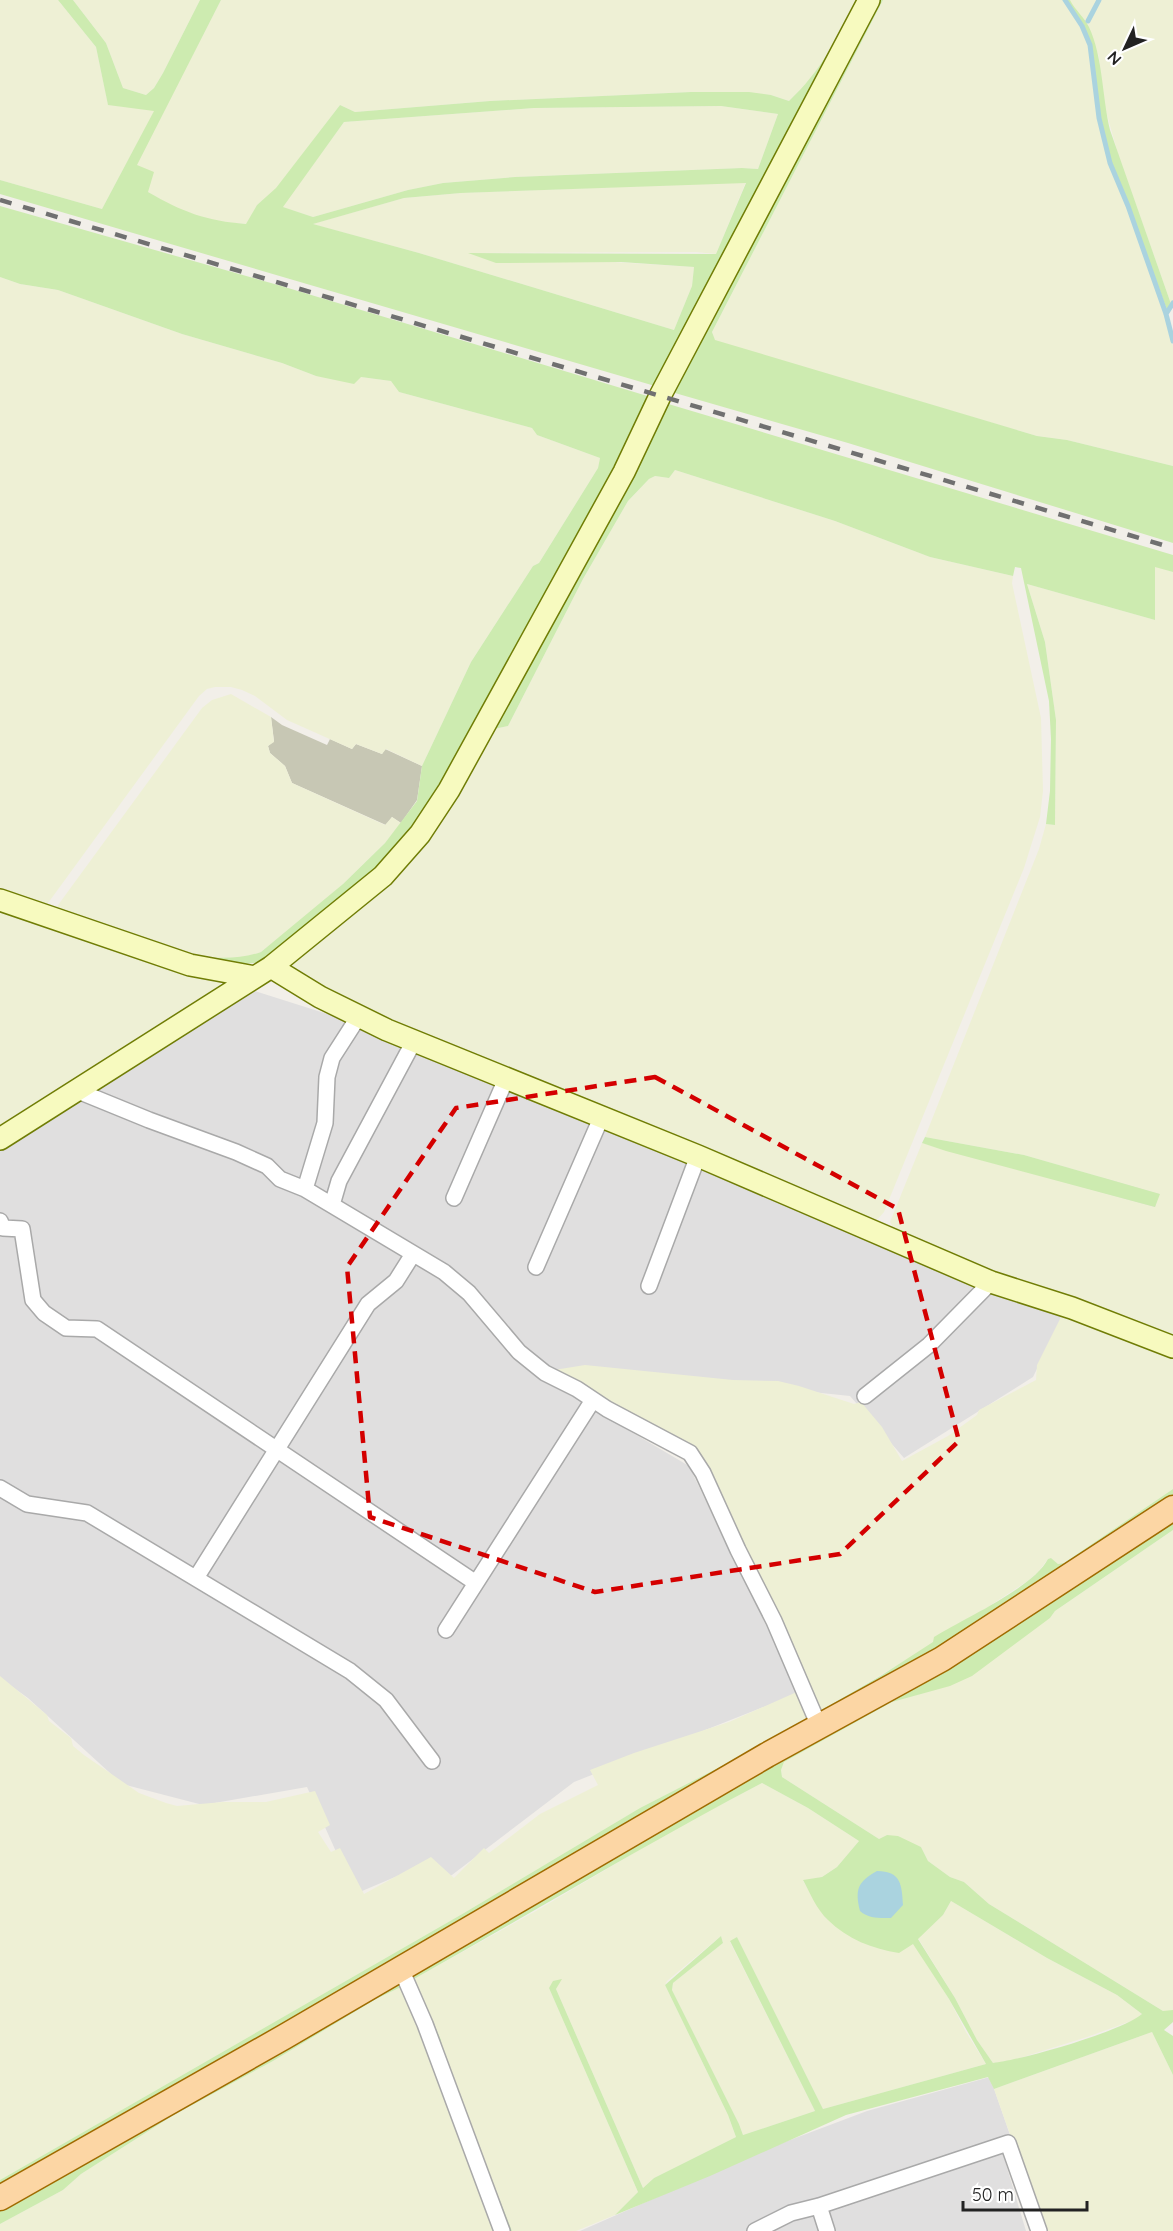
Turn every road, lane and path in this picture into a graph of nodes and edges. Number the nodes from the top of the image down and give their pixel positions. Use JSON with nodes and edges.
{"nodes":[{"id":1,"x":869,"y":0,"type":"edge"},
{"id":2,"x":0,"y":900,"type":"edge"},
{"id":3,"x":263,"y":972,"type":"junction"},
{"id":4,"x":359,"y":1016,"type":"junction"},
{"id":5,"x":414,"y":1041,"type":"junction"},
{"id":6,"x":506,"y":1079,"type":"junction"},
{"id":7,"x":78,"y":1091,"type":"junction"},
{"id":8,"x":601,"y":1118,"type":"junction"},
{"id":9,"x":0,"y":1139,"type":"edge"},
{"id":10,"x":698,"y":1156,"type":"junction"},
{"id":11,"x":305,"y":1189,"type":"junction"},
{"id":12,"x":454,"y":1198,"type":"dead end"},
{"id":13,"x":332,"y":1205,"type":"junction"},
{"id":14,"x":0,"y":1221,"type":"edge"},
{"id":15,"x":413,"y":1254,"type":"junction"},
{"id":16,"x":536,"y":1267,"type":"dead end"},
{"id":17,"x":991,"y":1282,"type":"junction"},
{"id":18,"x":649,"y":1286,"type":"dead end"},
{"id":19,"x":1173,"y":1347,"type":"edge"},
{"id":20,"x":865,"y":1396,"type":"dead end"},
{"id":21,"x":593,"y":1400,"type":"junction"},
{"id":22,"x":277,"y":1449,"type":"junction"},
{"id":23,"x":0,"y":1488,"type":"edge"},
{"id":24,"x":1173,"y":1508,"type":"edge"},
{"id":25,"x":196,"y":1578,"type":"junction"},
{"id":26,"x":476,"y":1583,"type":"junction"},
{"id":27,"x":446,"y":1630,"type":"dead end"},
{"id":28,"x":819,"y":1726,"type":"junction"},
{"id":29,"x":432,"y":1761,"type":"dead end"},
{"id":30,"x":401,"y":1969,"type":"junction"},
{"id":31,"x":0,"y":2198,"type":"edge"},
{"id":32,"x":819,"y":2206,"type":"junction"},
{"id":33,"x":502,"y":2231,"type":"edge"},
{"id":34,"x":755,"y":2231,"type":"edge"},
{"id":35,"x":827,"y":2231,"type":"edge"},
{"id":36,"x":1039,"y":2231,"type":"edge"}],
"edges":[{"from":1,"to":3,"type":"street"},
{"from":2,"to":3,"type":"street"},
{"from":3,"to":4,"type":"street"},
{"from":3,"to":7,"type":"street"},
{"from":4,"to":5,"type":"street"},
{"from":4,"to":11,"type":"street"},
{"from":5,"to":6,"type":"street"},
{"from":5,"to":13,"type":"street"},
{"from":6,"to":8,"type":"street"},
{"from":6,"to":12,"type":"street"},
{"from":7,"to":9,"type":"street"},
{"from":7,"to":11,"type":"street"},
{"from":8,"to":10,"type":"street"},
{"from":8,"to":16,"type":"street"},
{"from":10,"to":17,"type":"street"},
{"from":10,"to":18,"type":"street"},
{"from":11,"to":13,"type":"street"},
{"from":13,"to":15,"type":"street"},
{"from":14,"to":22,"type":"street"},
{"from":15,"to":21,"type":"street"},
{"from":15,"to":22,"type":"street"},
{"from":17,"to":19,"type":"street"},
{"from":17,"to":20,"type":"street"},
{"from":21,"to":26,"type":"street"},
{"from":21,"to":28,"type":"street"},
{"from":22,"to":25,"type":"street"},
{"from":22,"to":26,"type":"street"},
{"from":23,"to":25,"type":"street"},
{"from":24,"to":28,"type":"main road"},
{"from":25,"to":29,"type":"street"},
{"from":26,"to":27,"type":"street"},
{"from":28,"to":30,"type":"main road"},
{"from":30,"to":31,"type":"main road"},
{"from":30,"to":33,"type":"street"},
{"from":32,"to":34,"type":"street"},
{"from":32,"to":35,"type":"street"},
{"from":32,"to":36,"type":"street"}]}
